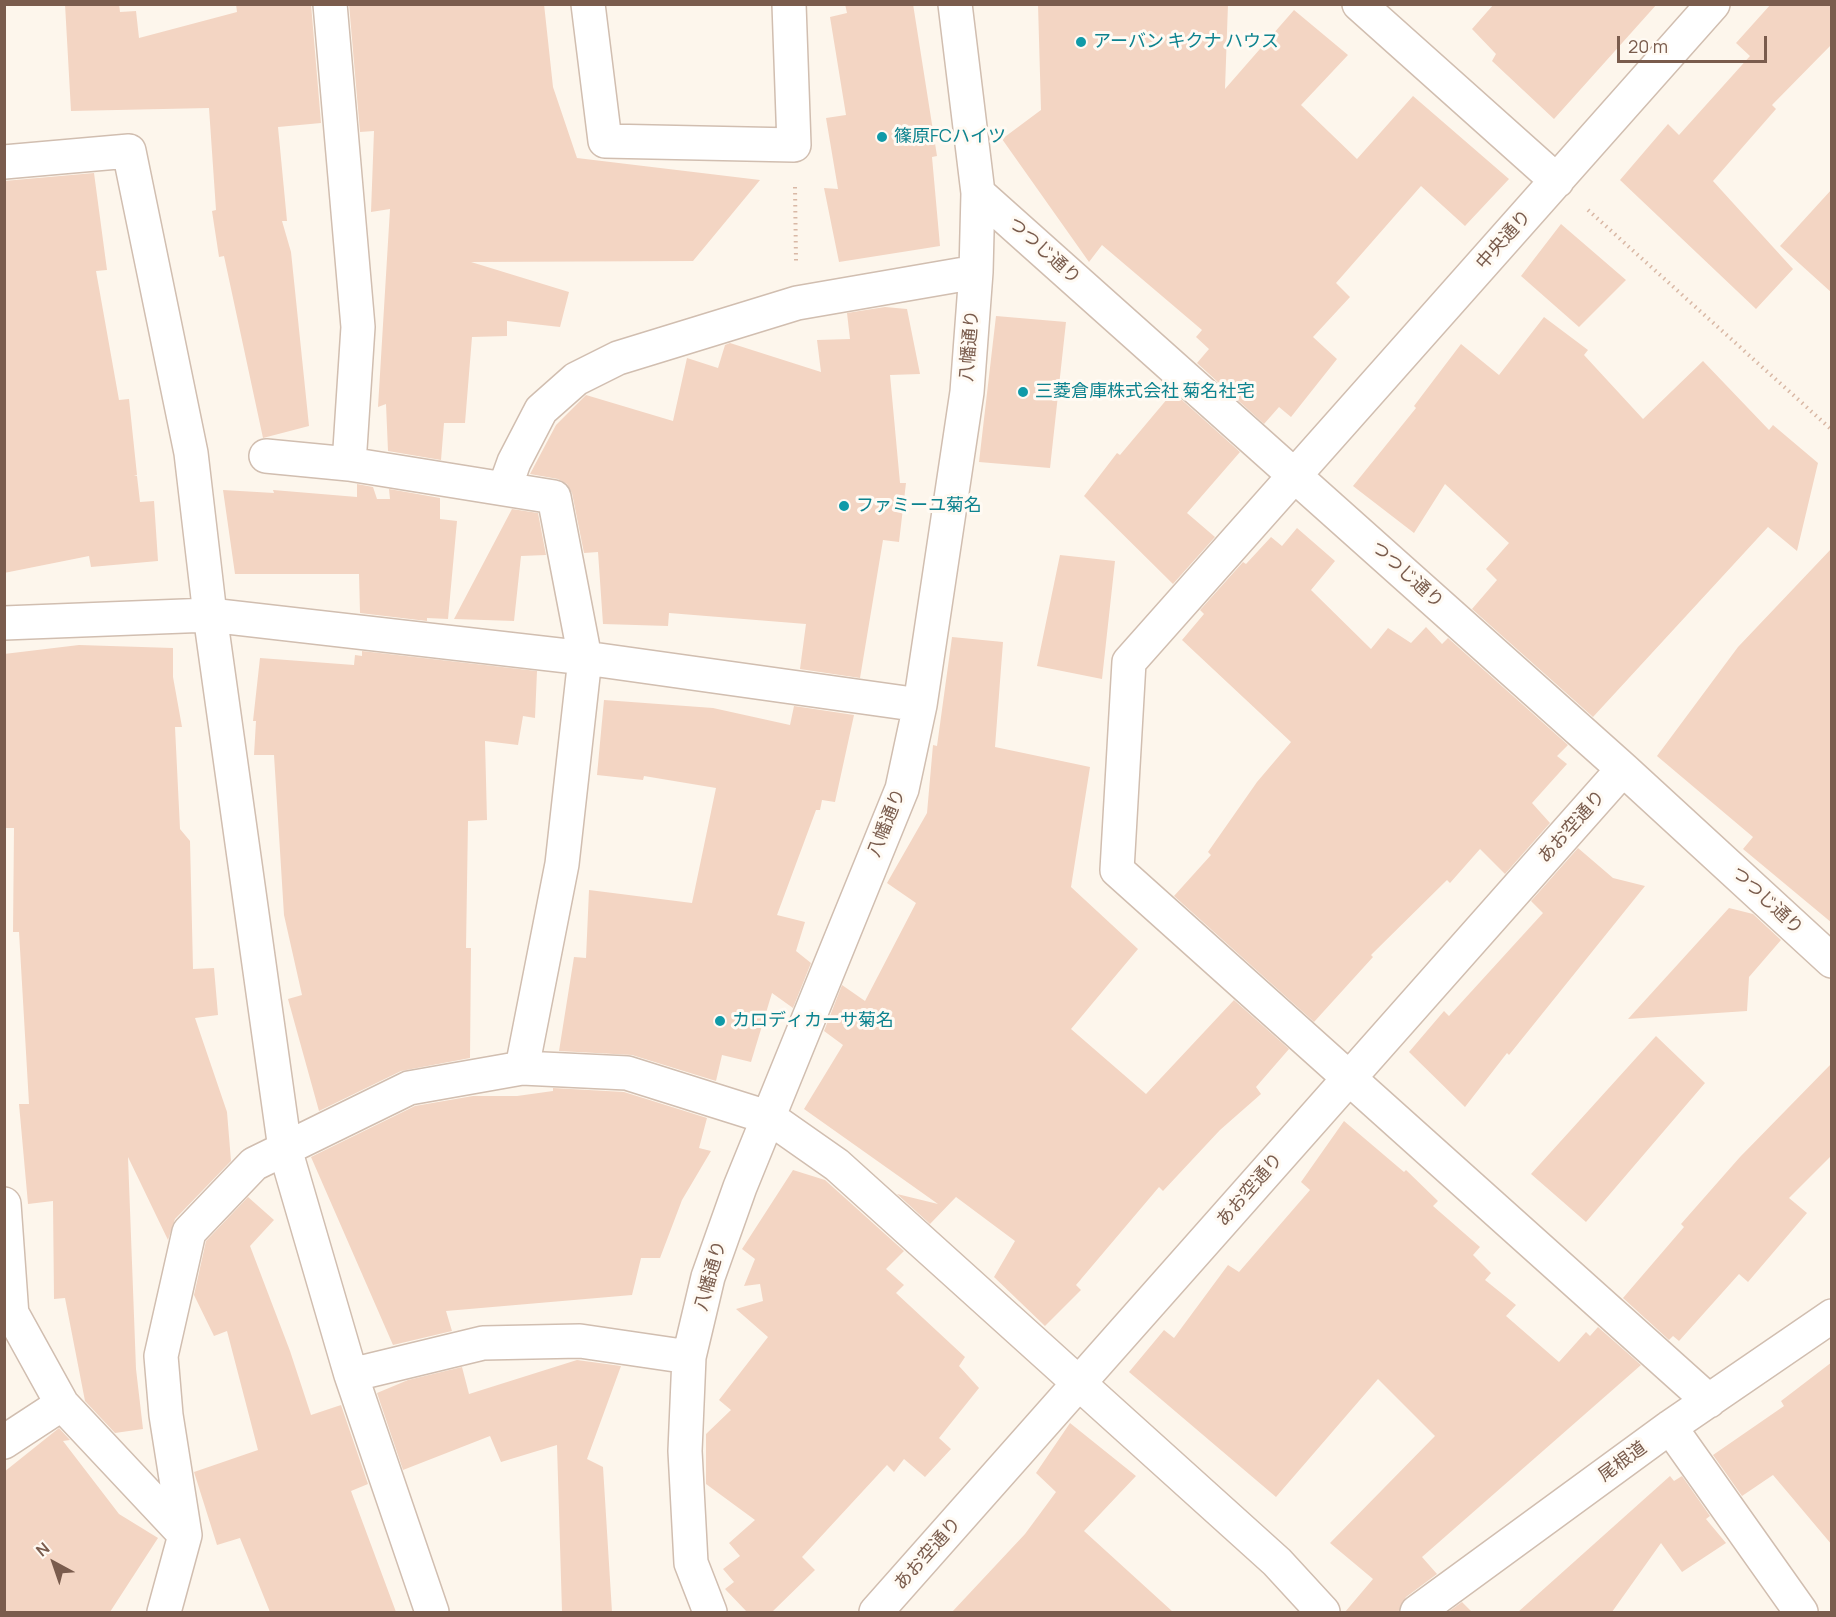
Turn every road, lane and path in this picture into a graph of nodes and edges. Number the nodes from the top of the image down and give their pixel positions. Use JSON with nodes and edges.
{"nodes":[{"id":1,"x":330,"y":4,"type":"edge"},
{"id":2,"x":588,"y":4,"type":"edge"},
{"id":3,"x":789,"y":4,"type":"edge"},
{"id":4,"x":955,"y":4,"type":"edge"},
{"id":5,"x":1359,"y":4,"type":"edge"},
{"id":6,"x":1713,"y":4,"type":"edge"},
{"id":7,"x":794,"y":145,"type":"junction"},
{"id":8,"x":4,"y":162,"type":"edge"},
{"id":9,"x":1557,"y":181,"type":"junction"},
{"id":10,"x":978,"y":193,"type":"junction"},
{"id":11,"x":976,"y":272,"type":"junction"},
{"id":12,"x":797,"y":303,"type":"junction"},
{"id":13,"x":1832,"y":430,"type":"edge"},
{"id":14,"x":266,"y":456,"type":"dead end"},
{"id":15,"x":349,"y":464,"type":"junction"},
{"id":16,"x":1296,"y":476,"type":"junction"},
{"id":17,"x":505,"y":487,"type":"junction"},
{"id":18,"x":210,"y":615,"type":"junction"},
{"id":19,"x":4,"y":623,"type":"edge"},
{"id":20,"x":585,"y":658,"type":"junction"},
{"id":21,"x":920,"y":705,"type":"junction"},
{"id":22,"x":1623,"y":768,"type":"junction"},
{"id":23,"x":1832,"y":961,"type":"edge"},
{"id":24,"x":522,"y":1068,"type":"junction"},
{"id":25,"x":1350,"y":1077,"type":"junction"},
{"id":26,"x":770,"y":1118,"type":"junction"},
{"id":27,"x":285,"y":1149,"type":"junction"},
{"id":28,"x":4,"y":1204,"type":"edge"},
{"id":29,"x":8,"y":1307,"type":"edge"},
{"id":30,"x":1832,"y":1316,"type":"edge"},
{"id":31,"x":689,"y":1357,"type":"junction"},
{"id":32,"x":351,"y":1375,"type":"junction"},
{"id":33,"x":1079,"y":1383,"type":"junction"},
{"id":34,"x":1709,"y":1401,"type":"junction"},
{"id":35,"x":62,"y":1404,"type":"junction"},
{"id":36,"x":1670,"y":1427,"type":"junction"},
{"id":37,"x":4,"y":1442,"type":"edge"},
{"id":38,"x":185,"y":1535,"type":"junction"},
{"id":39,"x":164,"y":1612,"type":"edge"},
{"id":40,"x":432,"y":1612,"type":"edge"},
{"id":41,"x":710,"y":1612,"type":"edge"},
{"id":42,"x":876,"y":1612,"type":"edge"},
{"id":43,"x":1323,"y":1612,"type":"edge"},
{"id":44,"x":1418,"y":1612,"type":"edge"},
{"id":45,"x":1801,"y":1612,"type":"edge"}],
"edges":[{"from":1,"to":15,"type":"street"},
{"from":2,"to":7,"type":"street"},
{"from":3,"to":7,"type":"street"},
{"from":4,"to":10,"type":"street","name":"八幡通り"},
{"from":5,"to":9,"type":"street"},
{"from":6,"to":9,"type":"street","name":"中央通り"},
{"from":7,"to":12,"type":"path"},
{"from":8,"to":18,"type":"street"},
{"from":9,"to":13,"type":"path"},
{"from":9,"to":16,"type":"street","name":"中央通り"},
{"from":10,"to":11,"type":"street","name":"八幡通り"},
{"from":10,"to":16,"type":"street","name":"つつじ通り"},
{"from":11,"to":12,"type":"street"},
{"from":11,"to":21,"type":"street","name":"八幡通り"},
{"from":12,"to":17,"type":"street"},
{"from":14,"to":15,"type":"street"},
{"from":15,"to":17,"type":"street"},
{"from":16,"to":22,"type":"street","name":"つつじ通り"},
{"from":16,"to":25,"type":"street","name":"中央通り"},
{"from":17,"to":20,"type":"street"},
{"from":18,"to":19,"type":"street"},
{"from":18,"to":20,"type":"street"},
{"from":18,"to":27,"type":"street"},
{"from":20,"to":21,"type":"street"},
{"from":20,"to":24,"type":"street"},
{"from":21,"to":26,"type":"street","name":"八幡通り"},
{"from":22,"to":23,"type":"street","name":"つつじ通り"},
{"from":22,"to":25,"type":"street","name":"あお空通り"},
{"from":24,"to":26,"type":"street"},
{"from":24,"to":27,"type":"street"},
{"from":25,"to":33,"type":"street","name":"あお空通り"},
{"from":25,"to":34,"type":"street"},
{"from":26,"to":31,"type":"street","name":"八幡通り"},
{"from":26,"to":33,"type":"street"},
{"from":27,"to":32,"type":"street"},
{"from":27,"to":38,"type":"street"},
{"from":28,"to":29,"type":"street"},
{"from":29,"to":35,"type":"street"},
{"from":30,"to":34,"type":"street","name":"尾根道"},
{"from":31,"to":32,"type":"street"},
{"from":31,"to":41,"type":"street","name":"八幡通り"},
{"from":32,"to":40,"type":"street"},
{"from":33,"to":42,"type":"street","name":"あお空通り"},
{"from":33,"to":43,"type":"street"},
{"from":34,"to":36,"type":"street","name":"尾根道"},
{"from":35,"to":37,"type":"street"},
{"from":35,"to":38,"type":"street"},
{"from":36,"to":44,"type":"street","name":"尾根道"},
{"from":36,"to":45,"type":"street"},
{"from":38,"to":39,"type":"street"}]}
